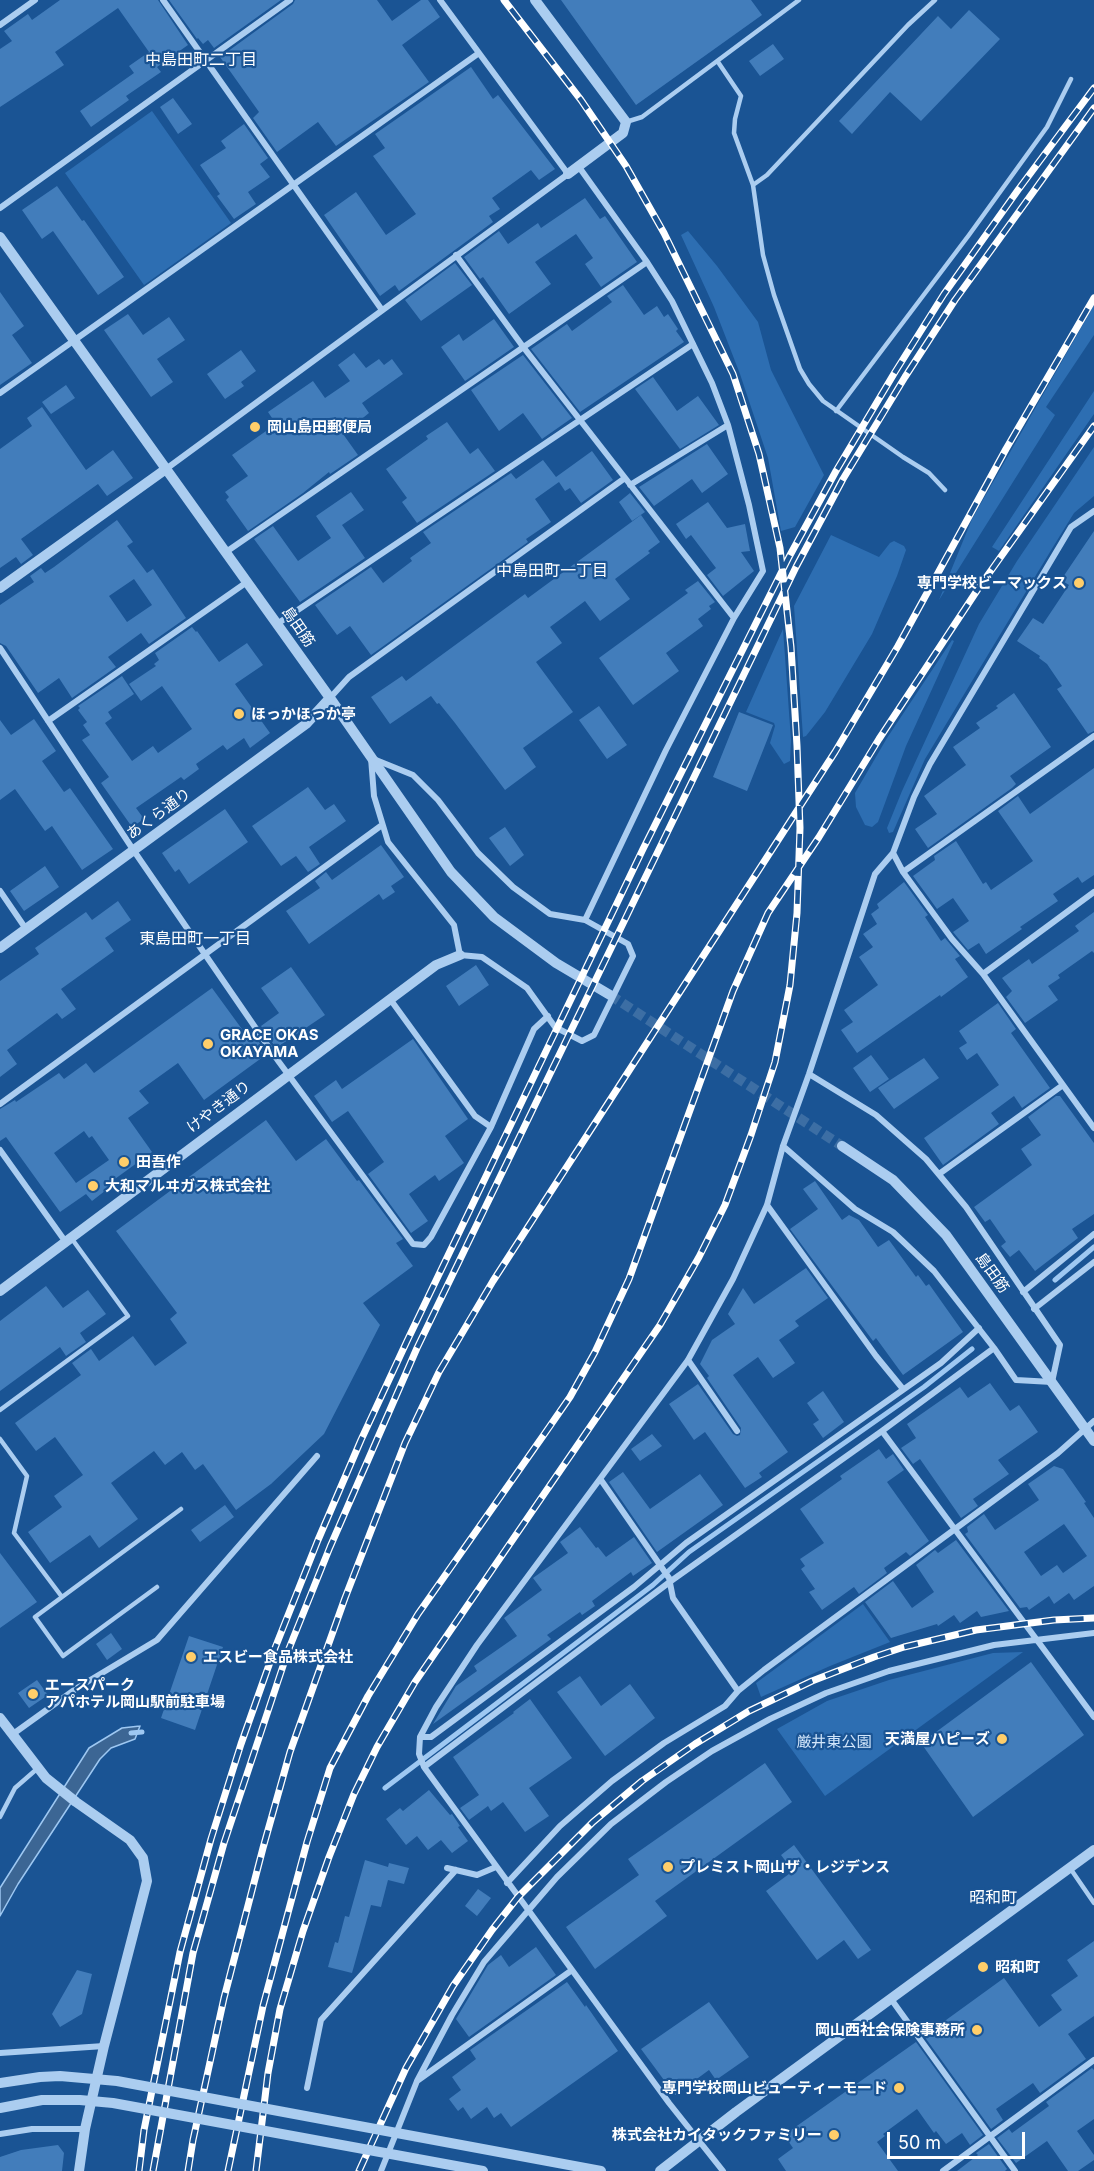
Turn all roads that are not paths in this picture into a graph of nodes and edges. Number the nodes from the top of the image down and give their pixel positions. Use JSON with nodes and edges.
{"nodes":[{"id":1,"x":35,"y":0,"type":"edge"},
{"id":2,"x":163,"y":0,"type":"edge"},
{"id":3,"x":290,"y":0,"type":"edge"},
{"id":4,"x":440,"y":0,"type":"edge"},
{"id":5,"x":799,"y":0,"type":"edge"},
{"id":6,"x":935,"y":0,"type":"edge"},
{"id":7,"x":539,"y":2,"type":"edge"},
{"id":8,"x":0,"y":25,"type":"edge"},
{"id":9,"x":478,"y":53,"type":"junction"},
{"id":10,"x":206,"y":60,"type":"junction"},
{"id":11,"x":718,"y":62,"type":"junction"},
{"id":12,"x":1071,"y":79,"type":"dead end"},
{"id":13,"x":626,"y":122,"type":"junction"},
{"id":14,"x":579,"y":167,"type":"junction"},
{"id":15,"x":568,"y":174,"type":"junction"},
{"id":16,"x":293,"y":185,"type":"junction"},
{"id":17,"x":753,"y":185,"type":"junction"},
{"id":18,"x":0,"y":207,"type":"edge"},
{"id":19,"x":0,"y":237,"type":"edge"},
{"id":20,"x":456,"y":255,"type":"junction"},
{"id":21,"x":647,"y":262,"type":"junction"},
{"id":22,"x":382,"y":310,"type":"junction"},
{"id":23,"x":74,"y":342,"type":"junction"},
{"id":24,"x":693,"y":344,"type":"junction"},
{"id":25,"x":524,"y":348,"type":"junction"},
{"id":26,"x":0,"y":393,"type":"edge"},
{"id":27,"x":836,"y":411,"type":"junction"},
{"id":28,"x":581,"y":420,"type":"junction"},
{"id":29,"x":728,"y":425,"type":"junction"},
{"id":30,"x":165,"y":469,"type":"junction"},
{"id":31,"x":625,"y":478,"type":"junction"},
{"id":32,"x":630,"y":485,"type":"junction"},
{"id":33,"x":945,"y":490,"type":"dead end"},
{"id":34,"x":1094,"y":511,"type":"edge"},
{"id":35,"x":226,"y":552,"type":"junction"},
{"id":36,"x":247,"y":582,"type":"junction"},
{"id":37,"x":0,"y":588,"type":"edge"},
{"id":38,"x":734,"y":618,"type":"junction"},
{"id":39,"x":277,"y":624,"type":"junction"},
{"id":40,"x":0,"y":648,"type":"edge"},
{"id":41,"x":330,"y":698,"type":"junction"},
{"id":42,"x":48,"y":721,"type":"junction"},
{"id":43,"x":1094,"y":736,"type":"edge"},
{"id":44,"x":371,"y":758,"type":"junction"},
{"id":45,"x":382,"y":825,"type":"junction"},
{"id":46,"x":134,"y":851,"type":"junction"},
{"id":47,"x":893,"y":853,"type":"junction"},
{"id":48,"x":903,"y":872,"type":"junction"},
{"id":49,"x":0,"y":891,"type":"edge"},
{"id":50,"x":1094,"y":892,"type":"edge"},
{"id":51,"x":585,"y":920,"type":"junction"},
{"id":52,"x":26,"y":929,"type":"junction"},
{"id":53,"x":0,"y":948,"type":"edge"},
{"id":54,"x":206,"y":952,"type":"junction"},
{"id":55,"x":460,"y":954,"type":"junction"},
{"id":56,"x":983,"y":974,"type":"junction"},
{"id":57,"x":610,"y":995,"type":"tunnel mouth"},
{"id":58,"x":390,"y":999,"type":"junction"},
{"id":59,"x":548,"y":1016,"type":"junction"},
{"id":60,"x":288,"y":1074,"type":"junction"},
{"id":61,"x":809,"y":1074,"type":"junction"},
{"id":62,"x":1064,"y":1085,"type":"junction"},
{"id":63,"x":0,"y":1104,"type":"edge"},
{"id":64,"x":491,"y":1127,"type":"junction"},
{"id":65,"x":1094,"y":1128,"type":"edge"},
{"id":66,"x":783,"y":1146,"type":"junction"},
{"id":67,"x":842,"y":1146,"type":"tunnel mouth"},
{"id":68,"x":0,"y":1150,"type":"edge"},
{"id":69,"x":939,"y":1174,"type":"junction"},
{"id":70,"x":767,"y":1205,"type":"junction"},
{"id":71,"x":1094,"y":1234,"type":"edge"},
{"id":72,"x":68,"y":1239,"type":"junction"},
{"id":73,"x":1094,"y":1262,"type":"edge"},
{"id":74,"x":0,"y":1291,"type":"edge"},
{"id":75,"x":1023,"y":1292,"type":"junction"},
{"id":76,"x":1034,"y":1309,"type":"junction"},
{"id":77,"x":979,"y":1328,"type":"junction"},
{"id":78,"x":994,"y":1348,"type":"junction"},
{"id":79,"x":688,"y":1360,"type":"junction"},
{"id":80,"x":1052,"y":1382,"type":"junction"},
{"id":81,"x":903,"y":1389,"type":"junction"},
{"id":82,"x":0,"y":1410,"type":"edge"},
{"id":83,"x":1094,"y":1421,"type":"edge"},
{"id":84,"x":1085,"y":1429,"type":"junction"},
{"id":85,"x":737,"y":1431,"type":"dead end"},
{"id":86,"x":882,"y":1431,"type":"junction"},
{"id":87,"x":0,"y":1439,"type":"edge"},
{"id":88,"x":1094,"y":1441,"type":"edge"},
{"id":89,"x":317,"y":1456,"type":"dead end"},
{"id":90,"x":601,"y":1480,"type":"junction"},
{"id":91,"x":181,"y":1509,"type":"dead end"},
{"id":92,"x":954,"y":1530,"type":"junction"},
{"id":93,"x":662,"y":1567,"type":"junction"},
{"id":94,"x":670,"y":1580,"type":"junction"},
{"id":95,"x":157,"y":1587,"type":"dead end"},
{"id":96,"x":62,"y":1597,"type":"junction"},
{"id":97,"x":1094,"y":1633,"type":"edge"},
{"id":98,"x":1036,"y":1640,"type":"junction"},
{"id":99,"x":738,"y":1691,"type":"junction"},
{"id":100,"x":1094,"y":1717,"type":"edge"},
{"id":101,"x":0,"y":1718,"type":"edge"},
{"id":102,"x":13,"y":1734,"type":"junction"},
{"id":103,"x":420,"y":1737,"type":"junction"},
{"id":104,"x":423,"y":1765,"type":"junction"},
{"id":105,"x":38,"y":1768,"type":"junction"},
{"id":106,"x":0,"y":1817,"type":"edge"},
{"id":107,"x":1094,"y":1850,"type":"edge"},
{"id":108,"x":447,"y":1868,"type":"dead end"},
{"id":109,"x":496,"y":1868,"type":"junction"},
{"id":110,"x":1070,"y":1868,"type":"junction"},
{"id":111,"x":456,"y":1870,"type":"junction"},
{"id":112,"x":507,"y":1883,"type":"junction"},
{"id":113,"x":1094,"y":1903,"type":"edge"},
{"id":114,"x":529,"y":1911,"type":"junction"},
{"id":115,"x":572,"y":1970,"type":"junction"},
{"id":116,"x":891,"y":1998,"type":"junction"},
{"id":117,"x":104,"y":2046,"type":"junction"},
{"id":118,"x":0,"y":2053,"type":"edge"},
{"id":119,"x":1094,"y":2060,"type":"edge"},
{"id":120,"x":417,"y":2081,"type":"junction"},
{"id":121,"x":0,"y":2083,"type":"edge"},
{"id":122,"x":307,"y":2088,"type":"dead end"},
{"id":123,"x":0,"y":2108,"type":"edge"},
{"id":124,"x":85,"y":2129,"type":"junction"},
{"id":125,"x":0,"y":2134,"type":"edge"},
{"id":126,"x":990,"y":2137,"type":"junction"},
{"id":127,"x":698,"y":2142,"type":"junction"},
{"id":128,"x":79,"y":2171,"type":"edge"},
{"id":129,"x":381,"y":2171,"type":"edge"},
{"id":130,"x":483,"y":2171,"type":"edge"},
{"id":131,"x":601,"y":2171,"type":"edge"},
{"id":132,"x":660,"y":2171,"type":"edge"},
{"id":133,"x":723,"y":2171,"type":"edge"},
{"id":134,"x":943,"y":2171,"type":"edge"},
{"id":135,"x":1015,"y":2171,"type":"edge"}],
"edges":[{"from":1,"to":8,"type":"street"},
{"from":2,"to":10,"type":"street"},
{"from":3,"to":10,"type":"street"},
{"from":4,"to":9,"type":"street"},
{"from":5,"to":11,"type":"lane"},
{"from":6,"to":17,"type":"lane"},
{"from":7,"to":13,"type":"street"},
{"from":9,"to":15,"type":"street"},
{"from":9,"to":16,"type":"street"},
{"from":10,"to":16,"type":"street"},
{"from":10,"to":18,"type":"street"},
{"from":11,"to":13,"type":"lane"},
{"from":11,"to":17,"type":"lane"},
{"from":12,"to":27,"type":"lane"},
{"from":13,"to":14,"type":"street"},
{"from":14,"to":15,"type":"street"},
{"from":14,"to":21,"type":"street"},
{"from":15,"to":20,"type":"street"},
{"from":16,"to":22,"type":"street"},
{"from":16,"to":23,"type":"street"},
{"from":17,"to":27,"type":"lane"},
{"from":19,"to":23,"type":"street","name":"島田筋"},
{"from":20,"to":22,"type":"street"},
{"from":20,"to":25,"type":"street"},
{"from":21,"to":24,"type":"street"},
{"from":21,"to":25,"type":"street"},
{"from":22,"to":30,"type":"street"},
{"from":23,"to":26,"type":"street"},
{"from":23,"to":30,"type":"street","name":"島田筋"},
{"from":24,"to":28,"type":"street"},
{"from":24,"to":29,"type":"street"},
{"from":25,"to":28,"type":"street"},
{"from":25,"to":35,"type":"street"},
{"from":27,"to":33,"type":"lane"},
{"from":28,"to":31,"type":"street"},
{"from":28,"to":39,"type":"street"},
{"from":29,"to":32,"type":"street"},
{"from":29,"to":38,"type":"street"},
{"from":30,"to":35,"type":"street","name":"島田筋"},
{"from":30,"to":37,"type":"street"},
{"from":31,"to":32,"type":"street"},
{"from":31,"to":41,"type":"street"},
{"from":32,"to":38,"type":"street"},
{"from":34,"to":47,"type":"street"},
{"from":35,"to":36,"type":"street","name":"島田筋"},
{"from":36,"to":39,"type":"street","name":"島田筋"},
{"from":36,"to":42,"type":"street"},
{"from":38,"to":51,"type":"street"},
{"from":39,"to":41,"type":"street","name":"島田筋"},
{"from":40,"to":42,"type":"street"},
{"from":41,"to":44,"type":"street","name":"島田筋"},
{"from":41,"to":46,"type":"street","name":"あくら通り"},
{"from":42,"to":46,"type":"street"},
{"from":43,"to":48,"type":"street"},
{"from":44,"to":45,"type":"street"},
{"from":44,"to":51,"type":"street"},
{"from":44,"to":57,"type":"street","name":"島田筋"},
{"from":45,"to":54,"type":"street"},
{"from":45,"to":55,"type":"street"},
{"from":46,"to":52,"type":"street","name":"あくら通り"},
{"from":46,"to":54,"type":"street"},
{"from":47,"to":48,"type":"street"},
{"from":47,"to":61,"type":"street"},
{"from":48,"to":56,"type":"street"},
{"from":49,"to":52,"type":"street"},
{"from":50,"to":56,"type":"street"},
{"from":51,"to":59,"type":"street"},
{"from":52,"to":53,"type":"street","name":"あくら通り"},
{"from":54,"to":60,"type":"street"},
{"from":54,"to":63,"type":"street"},
{"from":55,"to":58,"type":"street","name":"けやき通り"},
{"from":55,"to":59,"type":"street"},
{"from":56,"to":62,"type":"street"},
{"from":58,"to":60,"type":"street","name":"けやき通り"},
{"from":58,"to":64,"type":"street"},
{"from":59,"to":64,"type":"street"},
{"from":60,"to":64,"type":"street"},
{"from":60,"to":72,"type":"street","name":"けやき通り"},
{"from":61,"to":66,"type":"street"},
{"from":61,"to":69,"type":"street"},
{"from":62,"to":65,"type":"street"},
{"from":62,"to":69,"type":"street"},
{"from":66,"to":70,"type":"street"},
{"from":66,"to":77,"type":"street"},
{"from":67,"to":80,"type":"street","name":"島田筋"},
{"from":68,"to":72,"type":"street"},
{"from":69,"to":75,"type":"street"},
{"from":70,"to":79,"type":"street"},
{"from":70,"to":81,"type":"street"},
{"from":71,"to":75,"type":"street"},
{"from":72,"to":74,"type":"street","name":"けやき通り"},
{"from":72,"to":82,"type":"lane"},
{"from":73,"to":76,"type":"street"},
{"from":75,"to":76,"type":"street"},
{"from":76,"to":80,"type":"street"},
{"from":77,"to":78,"type":"street"},
{"from":77,"to":81,"type":"street"},
{"from":78,"to":80,"type":"street"},
{"from":78,"to":86,"type":"street"},
{"from":79,"to":85,"type":"street"},
{"from":79,"to":90,"type":"street"},
{"from":80,"to":84,"type":"street","name":"島田筋"},
{"from":81,"to":93,"type":"street"},
{"from":83,"to":84,"type":"street"},
{"from":84,"to":88,"type":"street","name":"島田筋"},
{"from":84,"to":92,"type":"street"},
{"from":86,"to":92,"type":"street"},
{"from":86,"to":94,"type":"street"},
{"from":87,"to":96,"type":"lane"},
{"from":89,"to":102,"type":"street"},
{"from":90,"to":93,"type":"street"},
{"from":90,"to":103,"type":"street"},
{"from":91,"to":96,"type":"lane"},
{"from":92,"to":98,"type":"street"},
{"from":92,"to":99,"type":"street"},
{"from":93,"to":94,"type":"street"},
{"from":93,"to":103,"type":"street"},
{"from":94,"to":99,"type":"street"},
{"from":94,"to":104,"type":"street"},
{"from":95,"to":96,"type":"lane"},
{"from":97,"to":98,"type":"street"},
{"from":98,"to":100,"type":"street"},
{"from":98,"to":114,"type":"street"},
{"from":99,"to":112,"type":"street"},
{"from":101,"to":102,"type":"street"},
{"from":102,"to":105,"type":"street"},
{"from":103,"to":104,"type":"street"},
{"from":104,"to":109,"type":"street"},
{"from":105,"to":106,"type":"lane"},
{"from":105,"to":117,"type":"street"},
{"from":107,"to":110,"type":"street"},
{"from":108,"to":111,"type":"street"},
{"from":109,"to":111,"type":"street"},
{"from":109,"to":112,"type":"street"},
{"from":110,"to":113,"type":"lane"},
{"from":110,"to":116,"type":"street"},
{"from":111,"to":122,"type":"street"},
{"from":112,"to":114,"type":"street"},
{"from":114,"to":115,"type":"street"},
{"from":114,"to":120,"type":"street"},
{"from":115,"to":120,"type":"street"},
{"from":115,"to":127,"type":"street"},
{"from":116,"to":126,"type":"street"},
{"from":116,"to":127,"type":"street"},
{"from":117,"to":118,"type":"street"},
{"from":117,"to":124,"type":"street"},
{"from":119,"to":126,"type":"street"},
{"from":120,"to":129,"type":"street"},
{"from":121,"to":131,"type":"street","bridge":true},
{"from":123,"to":130,"type":"street","bridge":true},
{"from":124,"to":125,"type":"street"},
{"from":124,"to":128,"type":"street"},
{"from":126,"to":134,"type":"street"},
{"from":126,"to":135,"type":"street"},
{"from":127,"to":132,"type":"street"},
{"from":127,"to":133,"type":"street"}]}
